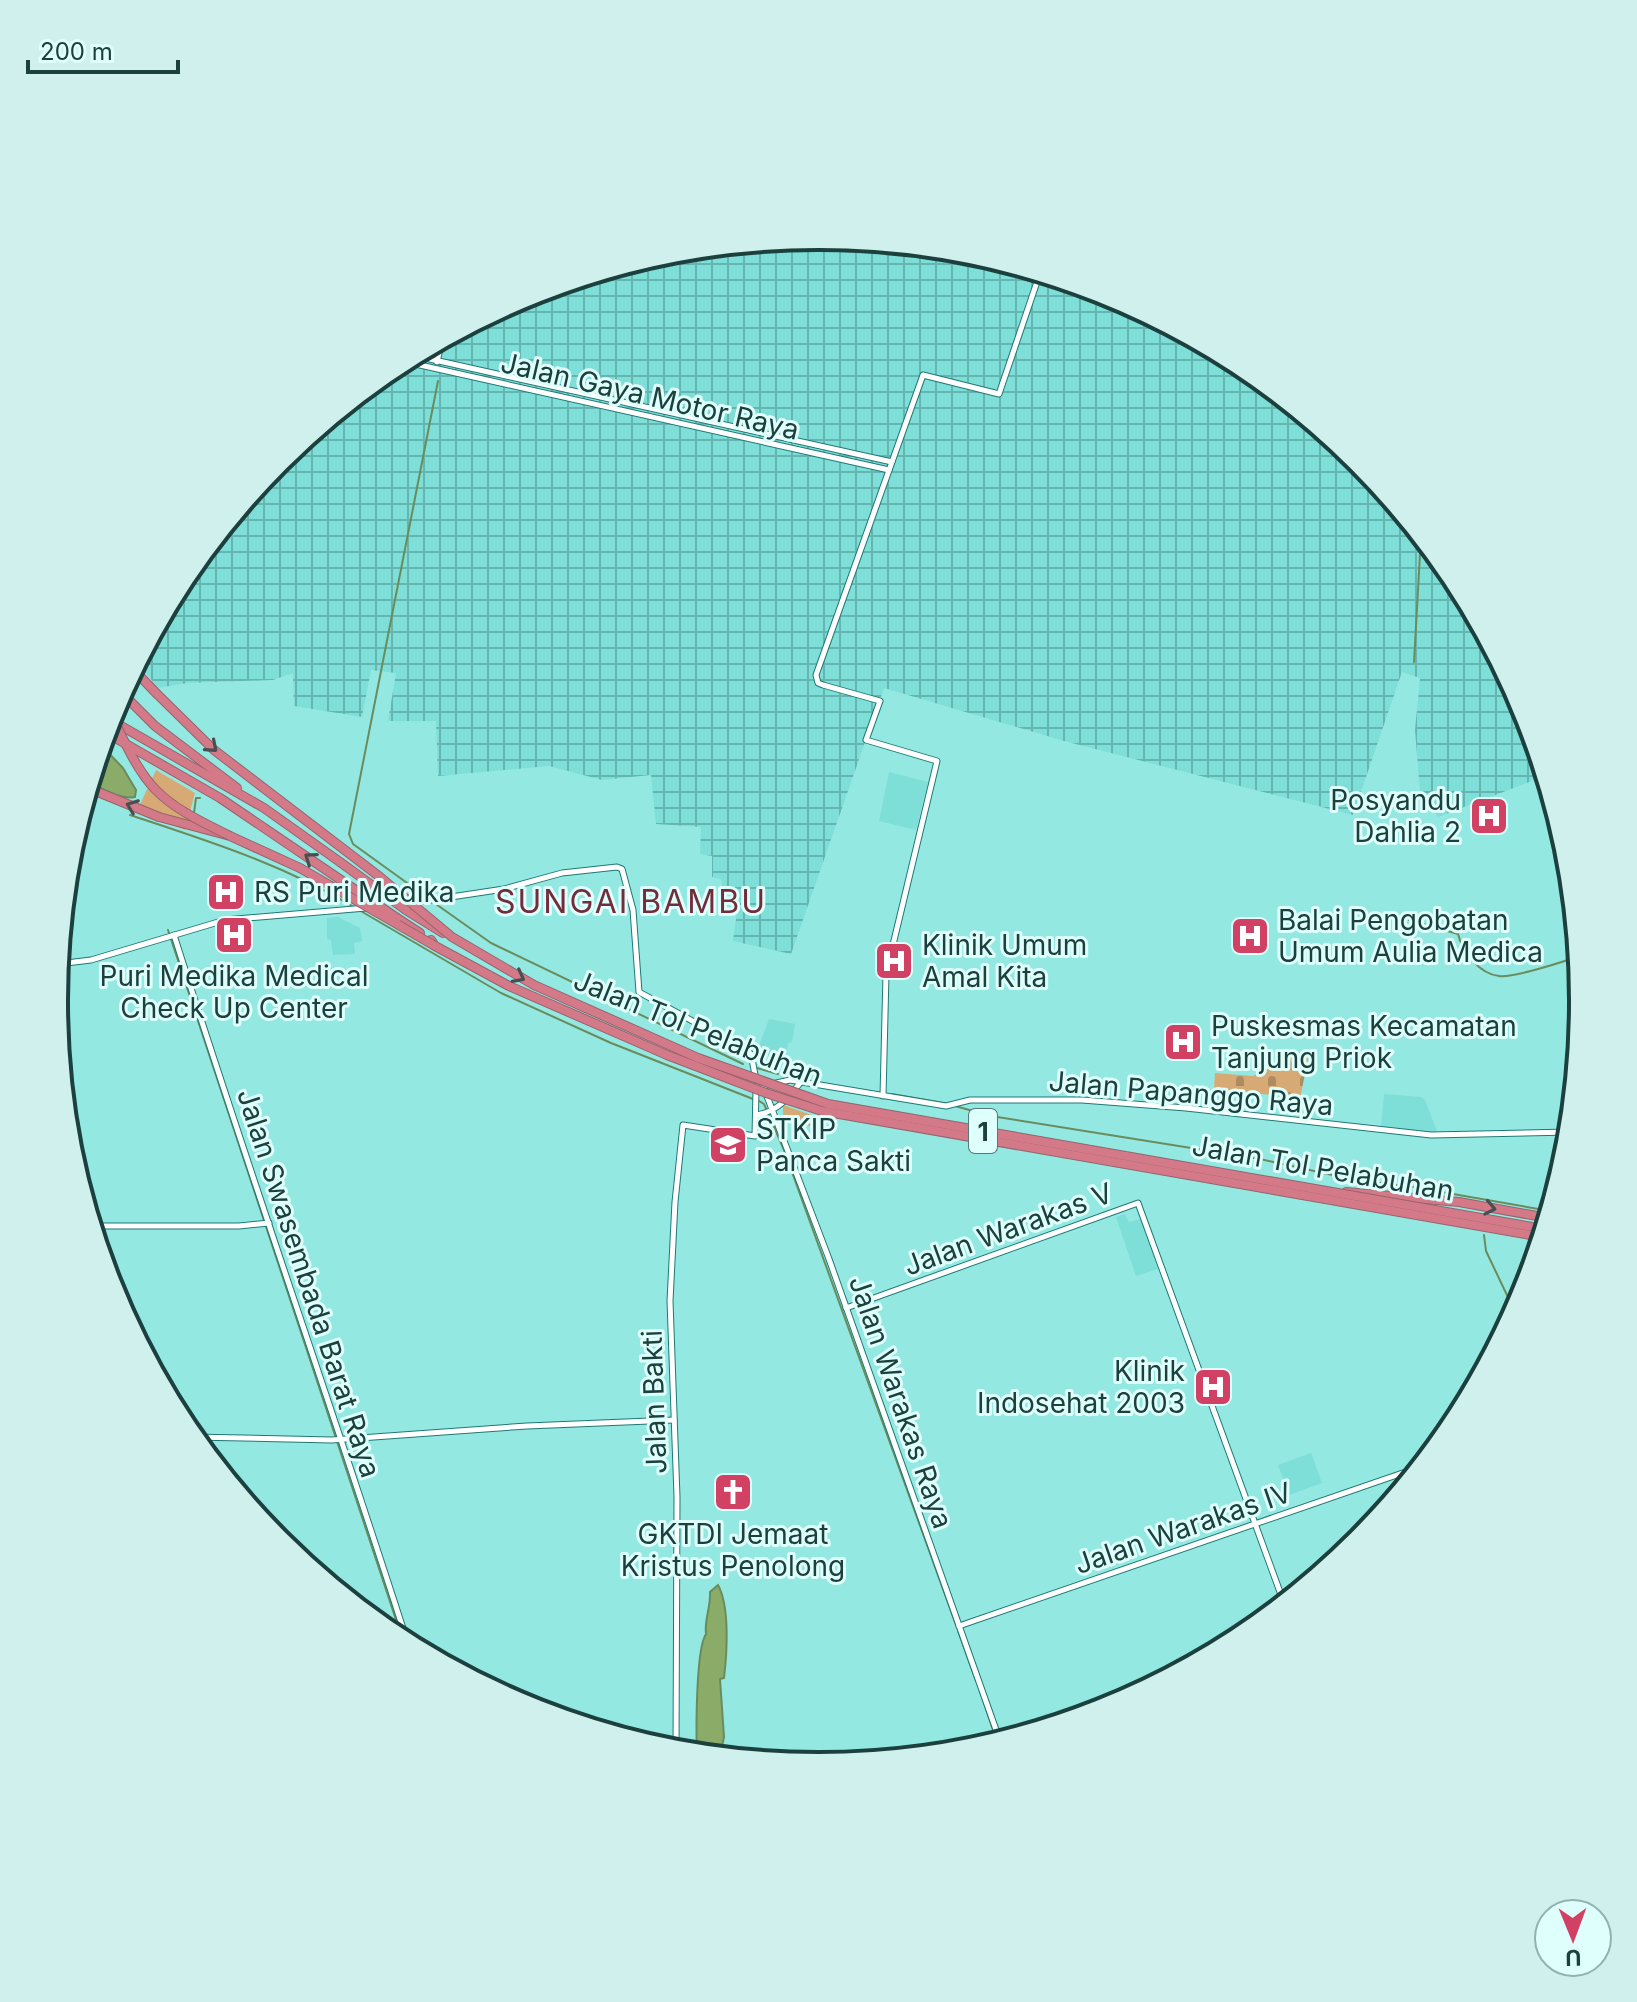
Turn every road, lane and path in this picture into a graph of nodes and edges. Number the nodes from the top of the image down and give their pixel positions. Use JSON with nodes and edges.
{"nodes":[{"id":1,"x":1037,"y":283,"type":"edge"},
{"id":2,"x":439,"y":354,"type":"edge"},
{"id":3,"x":430,"y":359,"type":"edge"},
{"id":4,"x":437,"y":361,"type":"junction"},
{"id":5,"x":421,"y":365,"type":"edge"},
{"id":6,"x":435,"y":368,"type":"junction"},
{"id":7,"x":515,"y":378,"type":"junction"},
{"id":8,"x":513,"y":386,"type":"junction"},
{"id":9,"x":745,"y":429,"type":"junction"},
{"id":10,"x":744,"y":437,"type":"junction"},
{"id":11,"x":892,"y":462,"type":"junction"},
{"id":12,"x":889,"y":470,"type":"junction"},
{"id":13,"x":141,"y":677,"type":"edge"},
{"id":14,"x":130,"y":702,"type":"edge"},
{"id":15,"x":121,"y":724,"type":"edge"},
{"id":16,"x":118,"y":733,"type":"edge"},
{"id":17,"x":116,"y":738,"type":"edge"},
{"id":18,"x":98,"y":792,"type":"edge"},
{"id":19,"x":264,"y":808,"type":"junction"},
{"id":20,"x":230,"y":836,"type":"junction"},
{"id":21,"x":172,"y":936,"type":"junction"},
{"id":22,"x":452,"y":937,"type":"junction"},
{"id":23,"x":435,"y":946,"type":"junction"},
{"id":24,"x":70,"y":963,"type":"edge"},
{"id":25,"x":757,"y":1081,"type":"junction"},
{"id":26,"x":801,"y":1082,"type":"junction"},
{"id":27,"x":763,"y":1086,"type":"junction"},
{"id":28,"x":883,"y":1095,"type":"junction"},
{"id":29,"x":770,"y":1108,"type":"junction"},
{"id":30,"x":757,"y":1115,"type":"junction"},
{"id":31,"x":1557,"y":1132,"type":"edge"},
{"id":32,"x":1315,"y":1189,"type":"junction"},
{"id":33,"x":1537,"y":1216,"type":"edge"},
{"id":34,"x":266,"y":1223,"type":"junction"},
{"id":35,"x":103,"y":1226,"type":"edge"},
{"id":36,"x":1533,"y":1227,"type":"edge"},
{"id":37,"x":1531,"y":1235,"type":"edge"},
{"id":38,"x":846,"y":1308,"type":"junction"},
{"id":39,"x":674,"y":1420,"type":"junction"},
{"id":40,"x":208,"y":1437,"type":"edge"},
{"id":41,"x":337,"y":1440,"type":"junction"},
{"id":42,"x":1402,"y":1473,"type":"edge"},
{"id":43,"x":1256,"y":1523,"type":"junction"},
{"id":44,"x":1280,"y":1592,"type":"edge"},
{"id":45,"x":401,"y":1624,"type":"edge"},
{"id":46,"x":959,"y":1626,"type":"junction"},
{"id":47,"x":996,"y":1730,"type":"edge"},
{"id":48,"x":676,"y":1738,"type":"edge"}],
"edges":[{"from":1,"to":11,"type":"street"},
{"from":2,"to":4,"type":"street"},
{"from":3,"to":4,"type":"street","name":"Jalan Gaya Motor Raya"},
{"from":4,"to":6,"type":"street"},
{"from":4,"to":7,"type":"street","name":"Jalan Gaya Motor Raya"},
{"from":5,"to":6,"type":"street","name":"Jalan Gaya Motor Raya"},
{"from":6,"to":8,"type":"street","name":"Jalan Gaya Motor Raya"},
{"from":7,"to":8,"type":"street"},
{"from":7,"to":9,"type":"street","name":"Jalan Gaya Motor Raya"},
{"from":8,"to":10,"type":"street","name":"Jalan Gaya Motor Raya"},
{"from":9,"to":10,"type":"street"},
{"from":9,"to":11,"type":"street","name":"Jalan Gaya Motor Raya"},
{"from":10,"to":12,"type":"street","name":"Jalan Gaya Motor Raya"},
{"from":11,"to":12,"type":"street"},
{"from":12,"to":28,"type":"street"},
{"from":13,"to":22,"type":"highway","one_way":true,"bridge":true},
{"from":14,"to":19,"type":"highway"},
{"from":15,"to":19,"type":"highway"},
{"from":16,"to":20,"type":"highway","bridge":true},
{"from":23,"to":17,"type":"highway","one_way":true,"bridge":true},
{"from":20,"to":18,"type":"highway","one_way":true,"bridge":true},
{"from":19,"to":22,"type":"highway","name":"Jalan Tol Pelabuhan","number":"1","bridge":true},
{"from":20,"to":23,"type":"highway","bridge":true},
{"from":21,"to":24,"type":"street"},
{"from":21,"to":25,"type":"street"},
{"from":21,"to":34,"type":"street","name":"Jalan Swasembada Barat Raya"},
{"from":22,"to":32,"type":"highway","name":"Jalan Tol Pelabuhan","number":"1","one_way":true,"bridge":true},
{"from":23,"to":37,"type":"highway","name":"Jalan Tol Pelabuhan","number":"1","bridge":true},
{"from":25,"to":27,"type":"street","name":"Jalan Warakas Raya"},
{"from":25,"to":30,"type":"street"},
{"from":26,"to":27,"type":"street","name":"Jalan Papanggo Raya"},
{"from":26,"to":28,"type":"street","name":"Jalan Papanggo Raya"},
{"from":26,"to":29,"type":"street"},
{"from":27,"to":29,"type":"street","name":"Jalan Warakas Raya"},
{"from":28,"to":31,"type":"street","name":"Jalan Papanggo Raya"},
{"from":29,"to":30,"type":"street"},
{"from":29,"to":38,"type":"street","name":"Jalan Warakas Raya"},
{"from":30,"to":39,"type":"street","name":"Jalan Bakti"},
{"from":32,"to":33,"type":"highway","one_way":true,"bridge":true},
{"from":32,"to":36,"type":"highway","name":"Jalan Tol Pelabuhan","number":"1","bridge":true},
{"from":34,"to":35,"type":"street"},
{"from":34,"to":41,"type":"street","name":"Jalan Swasembada Barat Raya"},
{"from":38,"to":43,"type":"street","name":"Jalan Warakas V"},
{"from":38,"to":46,"type":"street","name":"Jalan Warakas Raya"},
{"from":39,"to":41,"type":"street"},
{"from":39,"to":48,"type":"street","name":"Jalan Bakti"},
{"from":40,"to":41,"type":"street"},
{"from":41,"to":45,"type":"street","name":"Jalan Swasembada Barat Raya"},
{"from":42,"to":43,"type":"street","name":"Jalan Warakas IV"},
{"from":43,"to":44,"type":"street"},
{"from":43,"to":46,"type":"street","name":"Jalan Warakas IV"},
{"from":46,"to":47,"type":"street","name":"Jalan Warakas Raya"}]}
